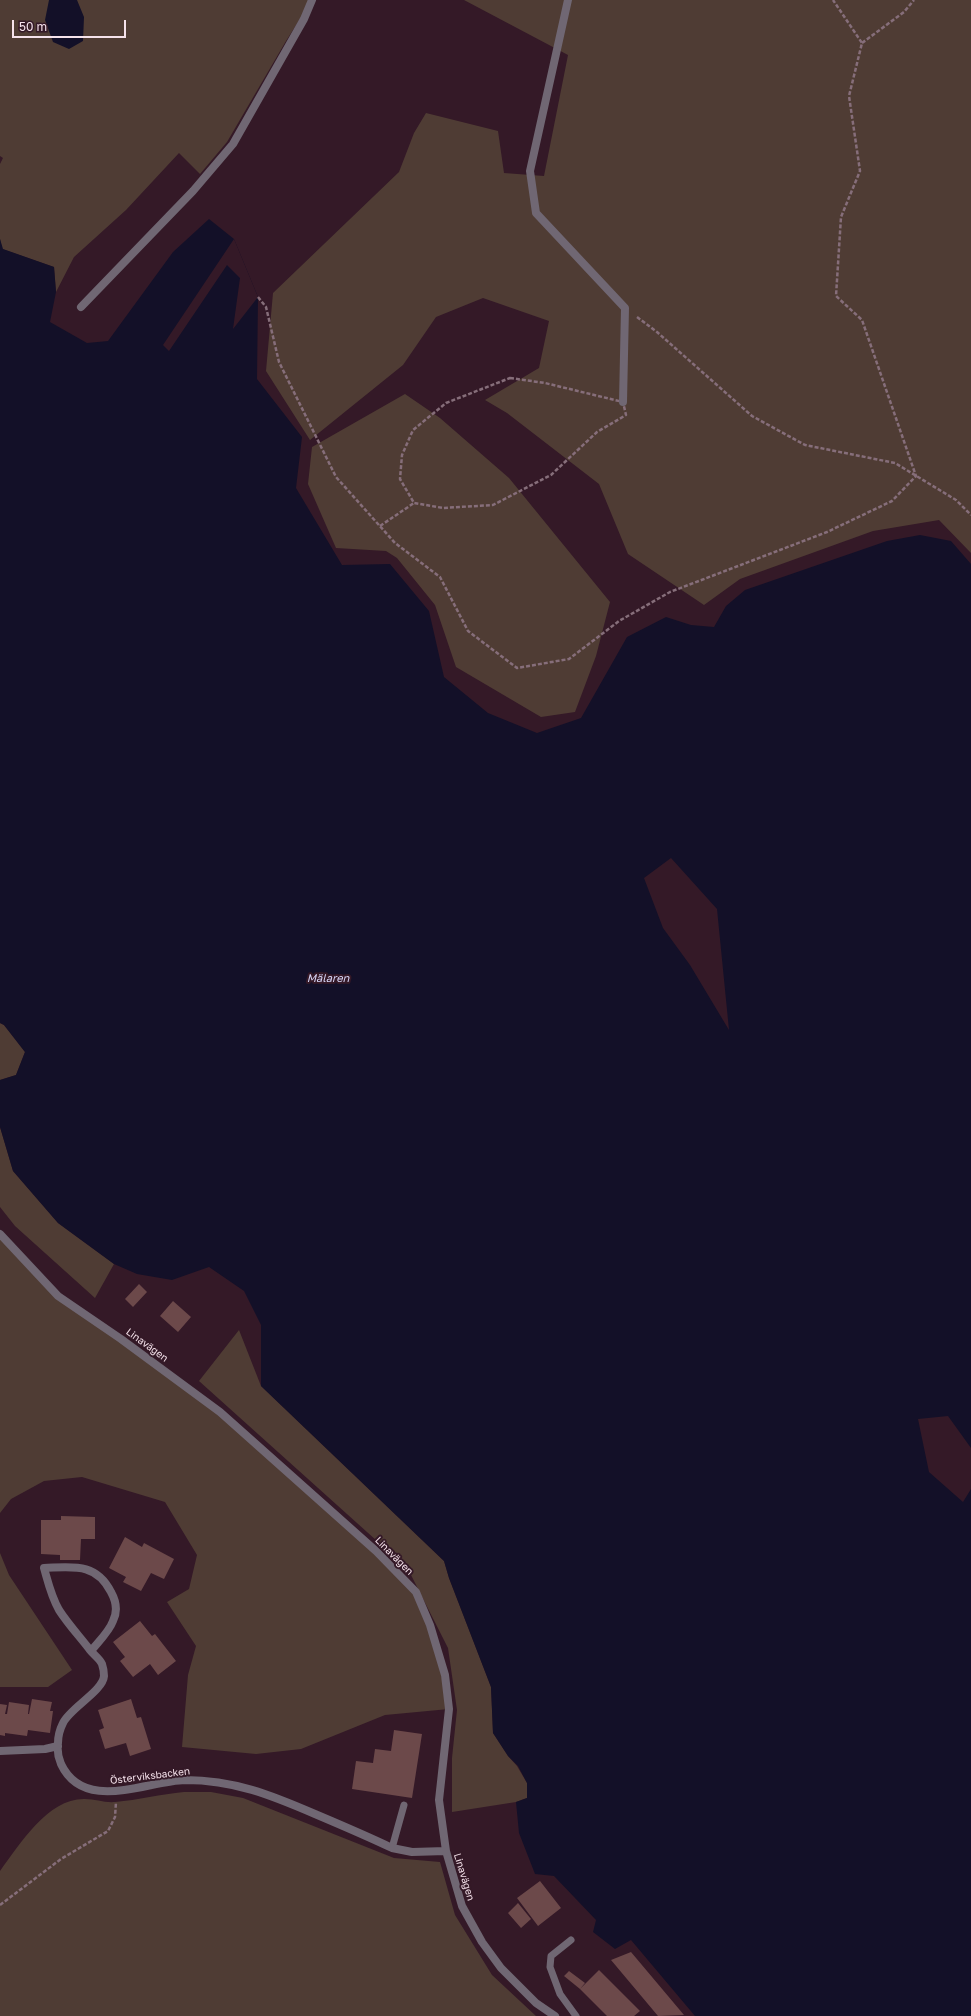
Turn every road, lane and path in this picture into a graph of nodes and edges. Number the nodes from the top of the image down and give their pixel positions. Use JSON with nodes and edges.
{"nodes":[{"id":1,"x":312,"y":0,"type":"edge"},
{"id":2,"x":568,"y":0,"type":"edge"},
{"id":3,"x":833,"y":0,"type":"edge"},
{"id":4,"x":914,"y":0,"type":"edge"},
{"id":5,"x":862,"y":43,"type":"junction"},
{"id":6,"x":258,"y":297,"type":"dead end"},
{"id":7,"x":81,"y":307,"type":"dead end"},
{"id":8,"x":625,"y":308,"type":"junction"},
{"id":9,"x":623,"y":402,"type":"junction"},
{"id":10,"x":916,"y":476,"type":"junction"},
{"id":11,"x":414,"y":503,"type":"junction"},
{"id":12,"x":971,"y":515,"type":"edge"},
{"id":13,"x":380,"y":526,"type":"junction"},
{"id":14,"x":0,"y":1234,"type":"edge"},
{"id":15,"x":91,"y":1651,"type":"junction"},
{"id":16,"x":58,"y":1746,"type":"junction"},
{"id":17,"x":0,"y":1751,"type":"edge"},
{"id":18,"x":123,"y":1800,"type":"dead end"},
{"id":19,"x":108,"y":1802,"type":"dead end"},
{"id":20,"x":116,"y":1802,"type":"junction"},
{"id":21,"x":404,"y":1805,"type":"dead end"},
{"id":22,"x":392,"y":1848,"type":"junction"},
{"id":23,"x":446,"y":1851,"type":"junction"},
{"id":24,"x":0,"y":1905,"type":"edge"},
{"id":25,"x":571,"y":1940,"type":"dead end"},
{"id":26,"x":555,"y":2016,"type":"edge"},
{"id":27,"x":576,"y":2016,"type":"edge"}],
"edges":[{"from":1,"to":7,"type":"street"},
{"from":2,"to":8,"type":"street"},
{"from":3,"to":5,"type":"path"},
{"from":4,"to":5,"type":"path"},
{"from":5,"to":10,"type":"path"},
{"from":6,"to":13,"type":"path"},
{"from":8,"to":9,"type":"street"},
{"from":8,"to":10,"type":"path"},
{"from":9,"to":11,"type":"path"},
{"from":9,"to":11,"type":"path"},
{"from":10,"to":12,"type":"path"},
{"from":10,"to":13,"type":"path"},
{"from":11,"to":13,"type":"path"},
{"from":14,"to":23,"type":"street","name":"Linavägen"},
{"from":15,"to":15,"type":"street","name":"Österviksbacken"},
{"from":15,"to":16,"type":"street","name":"Österviksbacken"},
{"from":16,"to":17,"type":"street"},
{"from":16,"to":22,"type":"street","name":"Österviksbacken"},
{"from":18,"to":20,"type":"path"},
{"from":19,"to":20,"type":"path"},
{"from":20,"to":24,"type":"path"},
{"from":21,"to":22,"type":"lane"},
{"from":22,"to":23,"type":"street","name":"Österviksbacken"},
{"from":23,"to":26,"type":"street","name":"Linavägen"},
{"from":25,"to":27,"type":"lane"}]}
